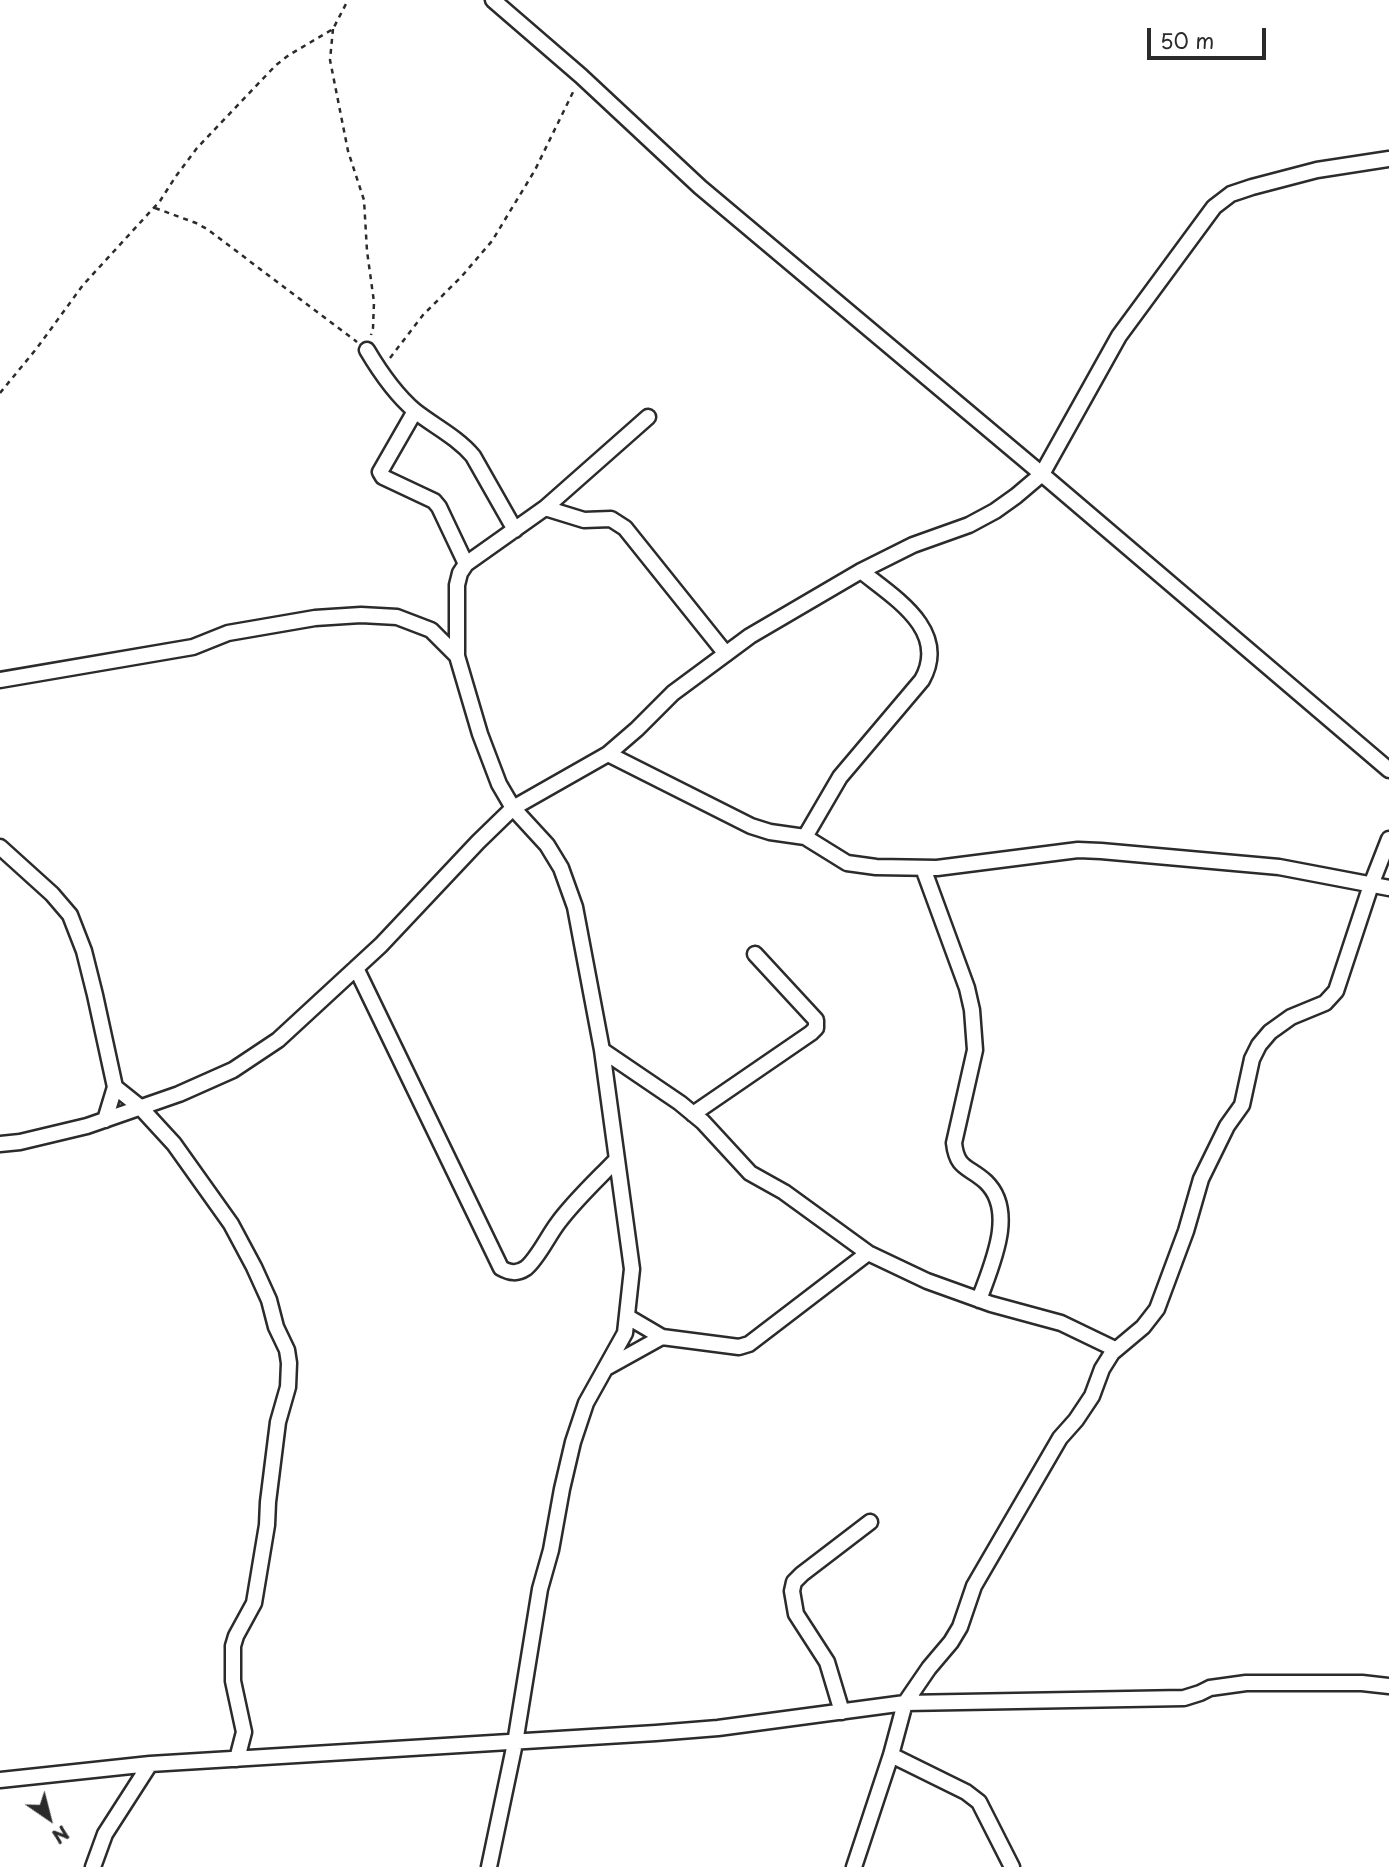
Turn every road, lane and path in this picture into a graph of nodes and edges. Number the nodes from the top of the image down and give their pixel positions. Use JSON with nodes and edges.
{"nodes":[{"id":1,"x":348,"y":0,"type":"edge"},
{"id":2,"x":493,"y":0,"type":"edge"},
{"id":3,"x":332,"y":29,"type":"junction"},
{"id":4,"x":581,"y":76,"type":"junction"},
{"id":5,"x":1389,"y":159,"type":"edge"},
{"id":6,"x":155,"y":208,"type":"junction"},
{"id":7,"x":367,"y":350,"type":"junction"},
{"id":8,"x":380,"y":372,"type":"junction"},
{"id":9,"x":0,"y":393,"type":"edge"},
{"id":10,"x":415,"y":411,"type":"junction"},
{"id":11,"x":648,"y":417,"type":"dead end"},
{"id":12,"x":1042,"y":474,"type":"junction"},
{"id":13,"x":545,"y":508,"type":"junction"},
{"id":14,"x":515,"y":530,"type":"junction"},
{"id":15,"x":466,"y":564,"type":"junction"},
{"id":16,"x":860,"y":571,"type":"junction"},
{"id":17,"x":457,"y":610,"type":"junction"},
{"id":18,"x":431,"y":630,"type":"junction"},
{"id":19,"x":726,"y":654,"type":"junction"},
{"id":20,"x":457,"y":656,"type":"junction"},
{"id":21,"x":0,"y":680,"type":"edge"},
{"id":22,"x":608,"y":754,"type":"junction"},
{"id":23,"x":1389,"y":770,"type":"edge"},
{"id":24,"x":513,"y":808,"type":"junction"},
{"id":25,"x":805,"y":836,"type":"junction"},
{"id":26,"x":1389,"y":839,"type":"edge"},
{"id":27,"x":0,"y":846,"type":"edge"},
{"id":28,"x":923,"y":868,"type":"junction"},
{"id":29,"x":1371,"y":885,"type":"junction"},
{"id":30,"x":1389,"y":888,"type":"edge"},
{"id":31,"x":755,"y":954,"type":"dead end"},
{"id":32,"x":356,"y":968,"type":"junction"},
{"id":33,"x":602,"y":1050,"type":"junction"},
{"id":34,"x":115,"y":1087,"type":"junction"},
{"id":35,"x":140,"y":1107,"type":"junction"},
{"id":36,"x":693,"y":1114,"type":"junction"},
{"id":37,"x":105,"y":1120,"type":"junction"},
{"id":38,"x":0,"y":1144,"type":"edge"},
{"id":39,"x":617,"y":1159,"type":"junction"},
{"id":40,"x":868,"y":1253,"type":"junction"},
{"id":41,"x":979,"y":1300,"type":"junction"},
{"id":42,"x":628,"y":1317,"type":"junction"},
{"id":43,"x":662,"y":1337,"type":"junction"},
{"id":44,"x":1115,"y":1349,"type":"junction"},
{"id":45,"x":607,"y":1367,"type":"junction"},
{"id":46,"x":870,"y":1522,"type":"dead end"},
{"id":47,"x":1389,"y":1686,"type":"edge"},
{"id":48,"x":905,"y":1703,"type":"junction"},
{"id":49,"x":842,"y":1712,"type":"junction"},
{"id":50,"x":515,"y":1743,"type":"junction"},
{"id":51,"x":891,"y":1755,"type":"junction"},
{"id":52,"x":237,"y":1759,"type":"junction"},
{"id":53,"x":150,"y":1764,"type":"junction"},
{"id":54,"x":0,"y":1780,"type":"edge"},
{"id":55,"x":93,"y":1867,"type":"edge"},
{"id":56,"x":489,"y":1867,"type":"edge"},
{"id":57,"x":854,"y":1867,"type":"edge"},
{"id":58,"x":1012,"y":1867,"type":"edge"}],
"edges":[{"from":1,"to":3,"type":"path"},
{"from":2,"to":4,"type":"street"},
{"from":3,"to":6,"type":"path"},
{"from":3,"to":7,"type":"path"},
{"from":4,"to":8,"type":"path"},
{"from":4,"to":12,"type":"street"},
{"from":5,"to":12,"type":"street"},
{"from":6,"to":7,"type":"path"},
{"from":6,"to":9,"type":"path"},
{"from":7,"to":8,"type":"street"},
{"from":8,"to":10,"type":"street"},
{"from":10,"to":14,"type":"street"},
{"from":10,"to":15,"type":"street"},
{"from":11,"to":13,"type":"street"},
{"from":12,"to":16,"type":"street"},
{"from":12,"to":23,"type":"street"},
{"from":13,"to":14,"type":"street"},
{"from":13,"to":19,"type":"street"},
{"from":14,"to":15,"type":"street"},
{"from":15,"to":17,"type":"street"},
{"from":16,"to":19,"type":"street"},
{"from":16,"to":25,"type":"street"},
{"from":17,"to":18,"type":"street"},
{"from":17,"to":20,"type":"street"},
{"from":18,"to":20,"type":"street"},
{"from":18,"to":21,"type":"street"},
{"from":19,"to":22,"type":"street"},
{"from":20,"to":24,"type":"street"},
{"from":22,"to":24,"type":"street"},
{"from":22,"to":25,"type":"street"},
{"from":24,"to":32,"type":"street"},
{"from":24,"to":33,"type":"street"},
{"from":25,"to":28,"type":"street"},
{"from":26,"to":29,"type":"street"},
{"from":27,"to":34,"type":"street"},
{"from":28,"to":29,"type":"street"},
{"from":28,"to":41,"type":"street"},
{"from":29,"to":30,"type":"street"},
{"from":29,"to":44,"type":"street"},
{"from":31,"to":36,"type":"street"},
{"from":32,"to":35,"type":"street"},
{"from":32,"to":39,"type":"street"},
{"from":33,"to":36,"type":"street"},
{"from":33,"to":39,"type":"street"},
{"from":34,"to":35,"type":"street"},
{"from":34,"to":37,"type":"street"},
{"from":35,"to":37,"type":"street"},
{"from":35,"to":52,"type":"street"},
{"from":36,"to":40,"type":"street"},
{"from":37,"to":38,"type":"street"},
{"from":39,"to":42,"type":"street"},
{"from":40,"to":41,"type":"street"},
{"from":40,"to":43,"type":"street"},
{"from":41,"to":44,"type":"street"},
{"from":42,"to":43,"type":"street"},
{"from":42,"to":45,"type":"street"},
{"from":43,"to":45,"type":"street"},
{"from":44,"to":48,"type":"street"},
{"from":45,"to":50,"type":"street"},
{"from":46,"to":49,"type":"street"},
{"from":47,"to":48,"type":"street"},
{"from":48,"to":49,"type":"street"},
{"from":48,"to":51,"type":"street"},
{"from":49,"to":50,"type":"street"},
{"from":50,"to":52,"type":"street"},
{"from":50,"to":56,"type":"street"},
{"from":51,"to":57,"type":"street"},
{"from":51,"to":58,"type":"street"},
{"from":52,"to":53,"type":"street"},
{"from":53,"to":54,"type":"street"},
{"from":53,"to":55,"type":"street"}]}
